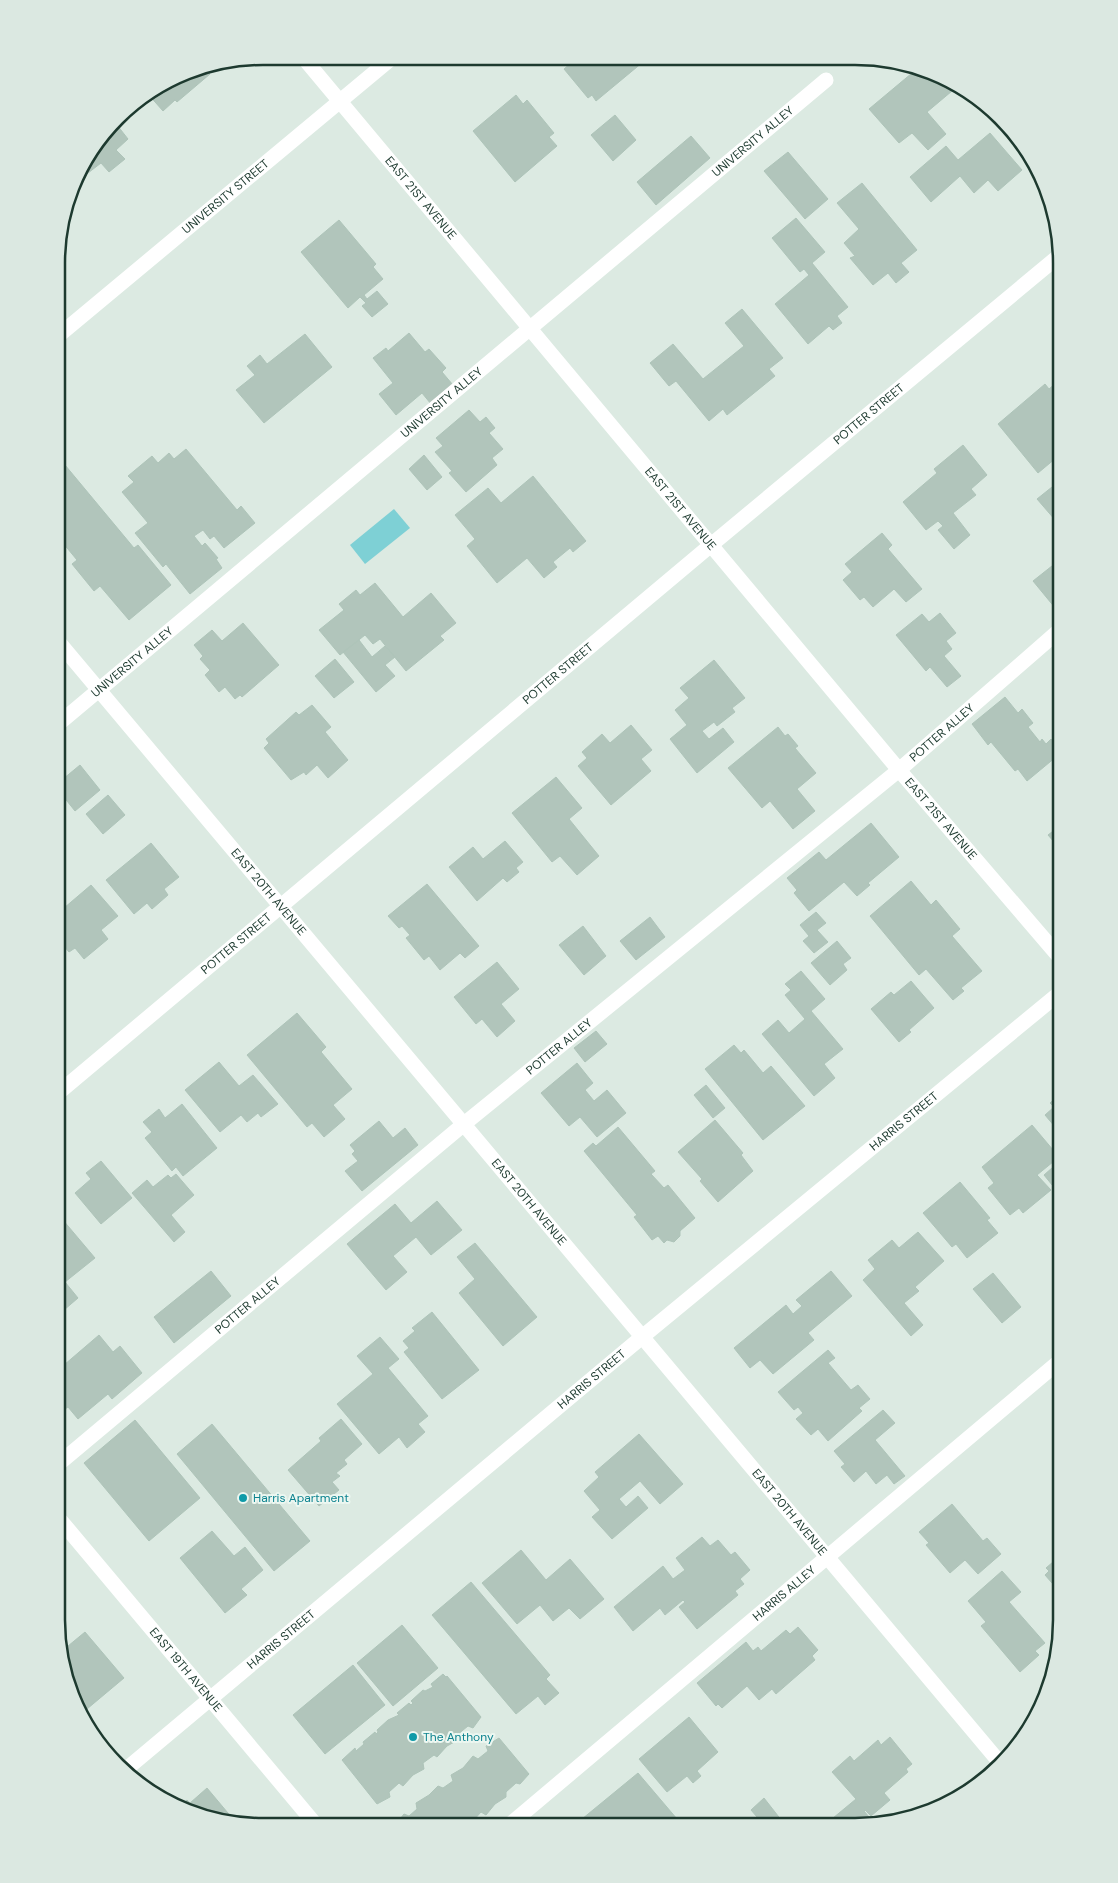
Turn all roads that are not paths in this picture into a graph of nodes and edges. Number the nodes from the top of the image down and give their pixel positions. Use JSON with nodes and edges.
{"nodes":[{"id":1,"x":310,"y":65,"type":"edge"},
{"id":2,"x":383,"y":65,"type":"edge"},
{"id":3,"x":826,"y":80,"type":"dead end"},
{"id":4,"x":340,"y":101,"type":"junction"},
{"id":5,"x":1053,"y":261,"type":"edge"},
{"id":6,"x":530,"y":328,"type":"junction"},
{"id":7,"x":65,"y":330,"type":"edge"},
{"id":8,"x":711,"y":545,"type":"junction"},
{"id":9,"x":1053,"y":636,"type":"edge"},
{"id":10,"x":65,"y":649,"type":"edge"},
{"id":11,"x":99,"y":690,"type":"junction"},
{"id":12,"x":65,"y":718,"type":"edge"},
{"id":13,"x":900,"y":770,"type":"junction"},
{"id":14,"x":281,"y":906,"type":"junction"},
{"id":15,"x":1053,"y":949,"type":"edge"},
{"id":16,"x":1053,"y":998,"type":"edge"},
{"id":17,"x":65,"y":1087,"type":"edge"},
{"id":18,"x":464,"y":1124,"type":"junction"},
{"id":19,"x":642,"y":1337,"type":"junction"},
{"id":20,"x":1053,"y":1367,"type":"edge"},
{"id":21,"x":65,"y":1458,"type":"edge"},
{"id":22,"x":65,"y":1526,"type":"edge"},
{"id":23,"x":827,"y":1557,"type":"junction"},
{"id":24,"x":210,"y":1698,"type":"junction"},
{"id":25,"x":996,"y":1759,"type":"edge"},
{"id":26,"x":129,"y":1766,"type":"edge"},
{"id":27,"x":310,"y":1818,"type":"edge"},
{"id":28,"x":517,"y":1818,"type":"edge"}],
"edges":[{"from":1,"to":4,"type":"street","name":"EAST 21ST AVENUE"},
{"from":2,"to":4,"type":"street","name":"UNIVERSITY STREET"},
{"from":3,"to":6,"type":"street","name":"UNIVERSITY ALLEY"},
{"from":4,"to":6,"type":"street","name":"EAST 21ST AVENUE"},
{"from":4,"to":7,"type":"street","name":"UNIVERSITY STREET"},
{"from":5,"to":8,"type":"street","name":"POTTER STREET"},
{"from":6,"to":8,"type":"street","name":"EAST 21ST AVENUE"},
{"from":6,"to":11,"type":"street","name":"UNIVERSITY ALLEY"},
{"from":8,"to":13,"type":"street","name":"EAST 21ST AVENUE"},
{"from":8,"to":14,"type":"street","name":"POTTER STREET"},
{"from":9,"to":13,"type":"street","name":"POTTER ALLEY"},
{"from":10,"to":11,"type":"street","name":"EAST 20TH AVENUE"},
{"from":11,"to":12,"type":"street","name":"UNIVERSITY ALLEY"},
{"from":11,"to":14,"type":"street","name":"EAST 20TH AVENUE"},
{"from":13,"to":15,"type":"street","name":"EAST 21ST AVENUE"},
{"from":13,"to":18,"type":"street","name":"POTTER ALLEY"},
{"from":14,"to":17,"type":"street","name":"POTTER STREET"},
{"from":14,"to":18,"type":"street","name":"EAST 20TH AVENUE"},
{"from":16,"to":19,"type":"street","name":"HARRIS STREET"},
{"from":18,"to":19,"type":"street","name":"EAST 20TH AVENUE"},
{"from":18,"to":21,"type":"street","name":"POTTER ALLEY"},
{"from":19,"to":23,"type":"street","name":"EAST 20TH AVENUE"},
{"from":19,"to":24,"type":"street","name":"HARRIS STREET"},
{"from":20,"to":23,"type":"street","name":"HARRIS ALLEY"},
{"from":22,"to":24,"type":"street","name":"EAST 19TH AVENUE"},
{"from":23,"to":25,"type":"street","name":"EAST 20TH AVENUE"},
{"from":23,"to":28,"type":"street","name":"HARRIS ALLEY"},
{"from":24,"to":26,"type":"street","name":"HARRIS STREET"},
{"from":24,"to":27,"type":"street","name":"EAST 19TH AVENUE"}]}
